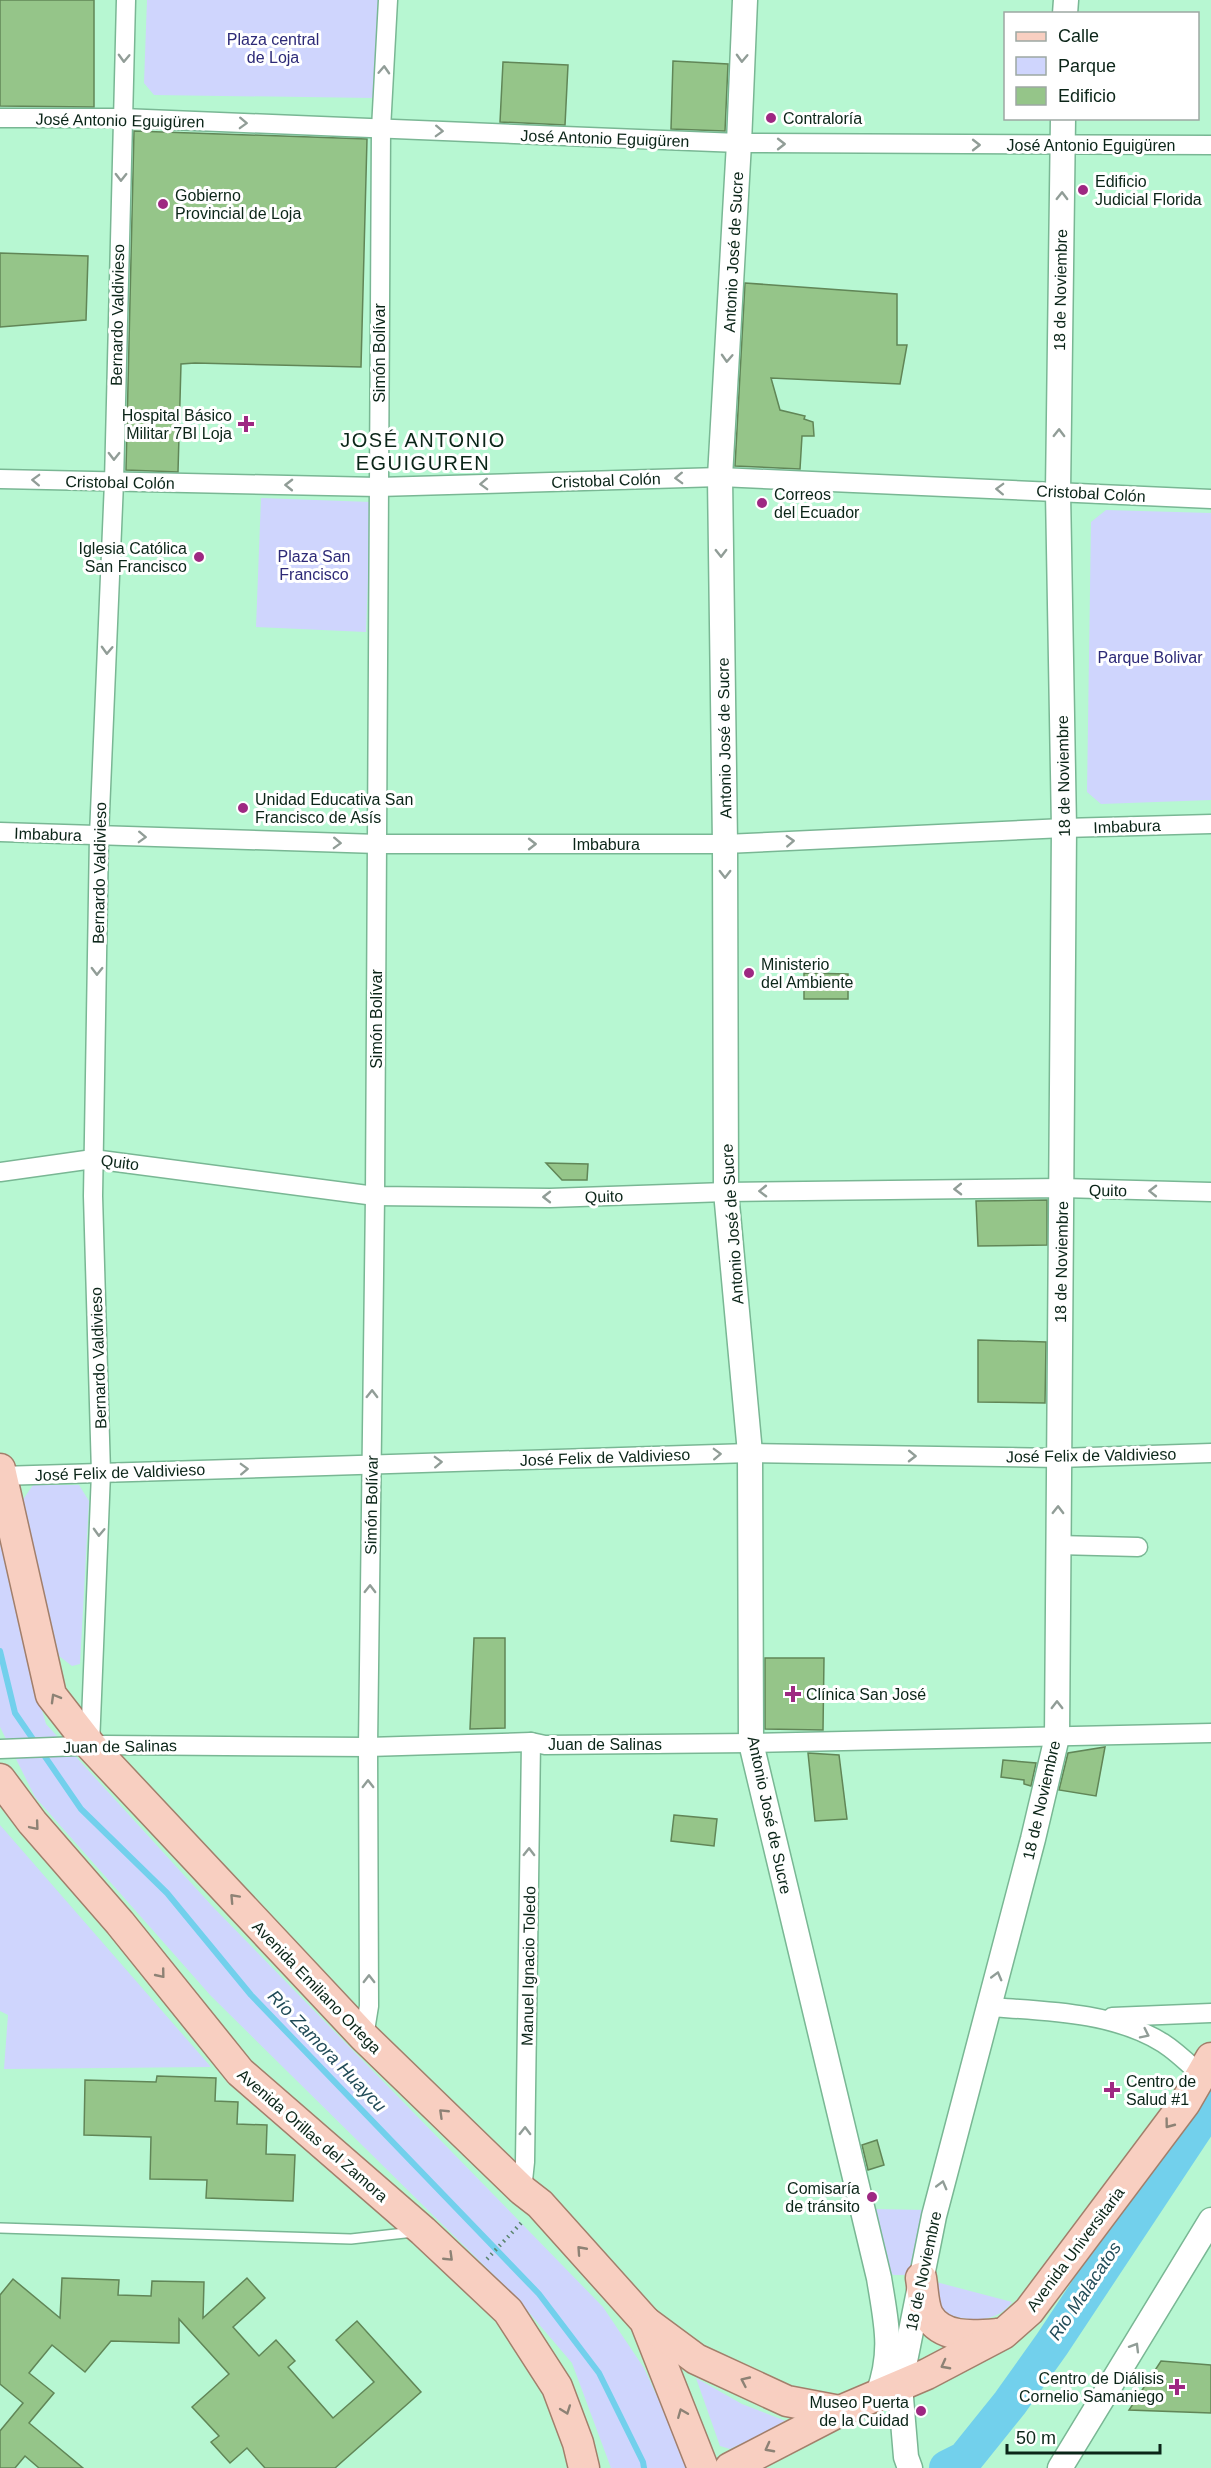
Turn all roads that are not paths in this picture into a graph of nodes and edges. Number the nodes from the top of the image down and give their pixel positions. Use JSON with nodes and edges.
{"nodes":[{"id":1,"x":126,"y":0,"type":"edge"},
{"id":2,"x":388,"y":0,"type":"edge"},
{"id":3,"x":745,"y":0,"type":"edge"},
{"id":4,"x":0,"y":118,"type":"edge"},
{"id":5,"x":122,"y":118,"type":"junction"},
{"id":6,"x":1063,"y":120,"type":"edge"},
{"id":7,"x":381,"y":129,"type":"junction"},
{"id":8,"x":739,"y":143,"type":"junction"},
{"id":9,"x":1062,"y":145,"type":"junction"},
{"id":10,"x":1211,"y":146,"type":"edge"},
{"id":11,"x":720,"y":477,"type":"junction"},
{"id":12,"x":0,"y":479,"type":"edge"},
{"id":13,"x":114,"y":482,"type":"junction"},
{"id":14,"x":378,"y":487,"type":"junction"},
{"id":15,"x":1058,"y":492,"type":"junction"},
{"id":16,"x":1211,"y":499,"type":"edge"},
{"id":17,"x":1211,"y":824,"type":"edge"},
{"id":18,"x":1064,"y":828,"type":"junction"},
{"id":19,"x":0,"y":832,"type":"edge"},
{"id":20,"x":99,"y":836,"type":"junction"},
{"id":21,"x":378,"y":844,"type":"junction"},
{"id":22,"x":725,"y":844,"type":"junction"},
{"id":23,"x":93,"y":1159,"type":"junction"},
{"id":24,"x":0,"y":1172,"type":"edge"},
{"id":25,"x":1062,"y":1188,"type":"junction"},
{"id":26,"x":726,"y":1192,"type":"junction"},
{"id":27,"x":1211,"y":1192,"type":"edge"},
{"id":28,"x":375,"y":1196,"type":"junction"},
{"id":29,"x":1211,"y":1452,"type":"edge"},
{"id":30,"x":750,"y":1453,"type":"junction"},
{"id":31,"x":1059,"y":1458,"type":"junction"},
{"id":32,"x":371,"y":1464,"type":"junction"},
{"id":33,"x":0,"y":1469,"type":"edge"},
{"id":34,"x":101,"y":1473,"type":"junction"},
{"id":35,"x":0,"y":1476,"type":"edge"},
{"id":36,"x":1057,"y":1545,"type":"junction"},
{"id":37,"x":1138,"y":1547,"type":"dead end"},
{"id":38,"x":1211,"y":1733,"type":"edge"},
{"id":39,"x":1057,"y":1737,"type":"junction"},
{"id":40,"x":531,"y":1742,"type":"junction"},
{"id":41,"x":751,"y":1743,"type":"junction"},
{"id":42,"x":90,"y":1745,"type":"junction"},
{"id":43,"x":368,"y":1746,"type":"junction"},
{"id":44,"x":0,"y":1749,"type":"edge"},
{"id":45,"x":0,"y":1779,"type":"edge"},
{"id":46,"x":989,"y":2007,"type":"junction"},
{"id":47,"x":1211,"y":2013,"type":"edge"},
{"id":48,"x":1090,"y":2017,"type":"junction"},
{"id":49,"x":364,"y":2037,"type":"junction"},
{"id":50,"x":1208,"y":2073,"type":"edge"},
{"id":51,"x":531,"y":2197,"type":"junction"},
{"id":52,"x":1211,"y":2220,"type":"edge"},
{"id":53,"x":0,"y":2228,"type":"edge"},
{"id":54,"x":423,"y":2231,"type":"junction"},
{"id":55,"x":922,"y":2275,"type":"junction"},
{"id":56,"x":879,"y":2278,"type":"junction"},
{"id":57,"x":645,"y":2321,"type":"junction"},
{"id":58,"x":1003,"y":2334,"type":"junction"},
{"id":59,"x":889,"y":2390,"type":"junction"},
{"id":60,"x":840,"y":2411,"type":"junction"},
{"id":61,"x":908,"y":2462,"type":"edge"},
{"id":62,"x":584,"y":2468,"type":"edge"},
{"id":63,"x":703,"y":2468,"type":"edge"},
{"id":64,"x":730,"y":2468,"type":"edge"},
{"id":65,"x":1060,"y":2468,"type":"edge"}],
"edges":[{"from":1,"to":5,"type":"street","name":"Bernardo Valdivieso","one_way":true},
{"from":7,"to":2,"type":"street","name":"Simón Bolívar","one_way":true},
{"from":3,"to":8,"type":"street","name":"Antonio José de Sucre","one_way":true},
{"from":4,"to":5,"type":"street","name":"José Antonio Eguigüren"},
{"from":5,"to":7,"type":"street","name":"José Antonio Eguigüren","one_way":true},
{"from":5,"to":13,"type":"street","name":"Bernardo Valdivieso","one_way":true},
{"from":6,"to":9,"type":"street","name":"18 de Noviembre"},
{"from":7,"to":8,"type":"street","name":"José Antonio Eguigüren","one_way":true},
{"from":7,"to":14,"type":"street","name":"Simón Bolívar"},
{"from":8,"to":9,"type":"street","name":"José Antonio Eguigüren","one_way":true},
{"from":8,"to":11,"type":"street","name":"Antonio José de Sucre","one_way":true},
{"from":9,"to":10,"type":"street","name":"José Antonio Eguigüren"},
{"from":15,"to":9,"type":"street","name":"18 de Noviembre","one_way":true},
{"from":11,"to":14,"type":"street","name":"Cristobal Colón","one_way":true},
{"from":15,"to":11,"type":"street","name":"Cristobal Colón","one_way":true},
{"from":11,"to":22,"type":"street","name":"Antonio José de Sucre","one_way":true},
{"from":13,"to":12,"type":"street","name":"Cristobal Colón","one_way":true},
{"from":14,"to":13,"type":"street","name":"Cristobal Colón","one_way":true},
{"from":13,"to":20,"type":"street","name":"Bernardo Valdivieso","one_way":true},
{"from":14,"to":21,"type":"street","name":"Simón Bolívar"},
{"from":15,"to":16,"type":"street","name":"Cristobal Colón"},
{"from":15,"to":18,"type":"street","name":"18 de Noviembre"},
{"from":17,"to":18,"type":"street","name":"Imbabura"},
{"from":22,"to":18,"type":"street","name":"Imbabura","one_way":true},
{"from":18,"to":25,"type":"street","name":"18 de Noviembre"},
{"from":19,"to":20,"type":"street","name":"Imbabura"},
{"from":20,"to":21,"type":"street","name":"Imbabura","one_way":true},
{"from":20,"to":23,"type":"street","name":"Bernardo Valdivieso","one_way":true},
{"from":21,"to":22,"type":"street","name":"Imbabura","one_way":true},
{"from":21,"to":28,"type":"street","name":"Simón Bolívar"},
{"from":22,"to":26,"type":"street","name":"Antonio José de Sucre","one_way":true},
{"from":23,"to":24,"type":"street","name":"Quito"},
{"from":23,"to":28,"type":"street","name":"Quito"},
{"from":23,"to":34,"type":"street","name":"Bernardo Valdivieso"},
{"from":25,"to":26,"type":"street","name":"Quito","one_way":true},
{"from":27,"to":25,"type":"street","name":"Quito","one_way":true},
{"from":25,"to":31,"type":"street","name":"18 de Noviembre"},
{"from":26,"to":28,"type":"street","name":"Quito","one_way":true},
{"from":26,"to":30,"type":"street","name":"Antonio José de Sucre"},
{"from":32,"to":28,"type":"street","name":"Simón Bolívar","one_way":true},
{"from":29,"to":31,"type":"street","name":"José Felix de Valdivieso"},
{"from":30,"to":31,"type":"street","name":"José Felix de Valdivieso","one_way":true},
{"from":32,"to":30,"type":"street","name":"José Felix de Valdivieso","one_way":true},
{"from":30,"to":41,"type":"street","name":"Antonio José de Sucre"},
{"from":36,"to":31,"type":"street","name":"18 de Noviembre","one_way":true},
{"from":34,"to":32,"type":"street","name":"José Felix de Valdivieso","one_way":true},
{"from":43,"to":32,"type":"street","name":"Simón Bolívar","one_way":true},
{"from":33,"to":35,"type":"main road","name":"Avenida Emiliano Ortega"},
{"from":34,"to":35,"type":"street","name":"José Felix de Valdivieso"},
{"from":34,"to":42,"type":"street","name":"Bernardo Valdivieso","one_way":true},
{"from":42,"to":35,"type":"main road","name":"Avenida Emiliano Ortega","one_way":true},
{"from":36,"to":37,"type":"street"},
{"from":39,"to":36,"type":"street","name":"18 de Noviembre","one_way":true},
{"from":38,"to":39,"type":"street","name":"Juan de Salinas"},
{"from":39,"to":41,"type":"street","name":"Juan de Salinas"},
{"from":46,"to":39,"type":"street","name":"18 de Noviembre","one_way":true},
{"from":40,"to":41,"type":"street","name":"Juan de Salinas"},
{"from":40,"to":43,"type":"street","name":"Juan de Salinas"},
{"from":51,"to":40,"type":"street","name":"Manuel Ignacio Toledo","one_way":true},
{"from":41,"to":56,"type":"street","name":"Antonio José de Sucre"},
{"from":42,"to":43,"type":"street","name":"Juan de Salinas"},
{"from":42,"to":44,"type":"street","name":"Juan de Salinas"},
{"from":49,"to":42,"type":"main road","name":"Avenida Emiliano Ortega","one_way":true},
{"from":49,"to":43,"type":"street","name":"Simón Bolívar","one_way":true},
{"from":45,"to":54,"type":"main road","name":"Avenida Orillas del Zamora","one_way":true},
{"from":46,"to":48,"type":"street"},
{"from":55,"to":46,"type":"street","name":"18 de Noviembre","one_way":true},
{"from":47,"to":48,"type":"street"},
{"from":48,"to":50,"type":"street","one_way":true},
{"from":51,"to":49,"type":"main road","name":"Avenida Emiliano Ortega","one_way":true},
{"from":50,"to":58,"type":"main road","name":"Avenida Universitaria","one_way":true},
{"from":57,"to":51,"type":"main road","name":"Avenida Emiliano Ortega","one_way":true},
{"from":65,"to":52,"type":"street","one_way":true},
{"from":53,"to":54,"type":"lane"},
{"from":54,"to":62,"type":"main road","name":"Avenida Orillas del Zamora","one_way":true},
{"from":55,"to":56,"type":"street"},
{"from":55,"to":58,"type":"main road"},
{"from":55,"to":59,"type":"street","name":"18 de Noviembre"},
{"from":56,"to":59,"type":"street","name":"Antonio José de Sucre"},
{"from":60,"to":57,"type":"main road","one_way":true},
{"from":63,"to":57,"type":"main road","name":"Avenida Emiliano Ortega","one_way":true},
{"from":58,"to":59,"type":"main road","name":"Avenida Universitaria","one_way":true},
{"from":59,"to":60,"type":"main road","name":"Avenida Universitaria"},
{"from":59,"to":61,"type":"street"},
{"from":60,"to":64,"type":"main road","name":"Avenida Universitaria","one_way":true}]}
